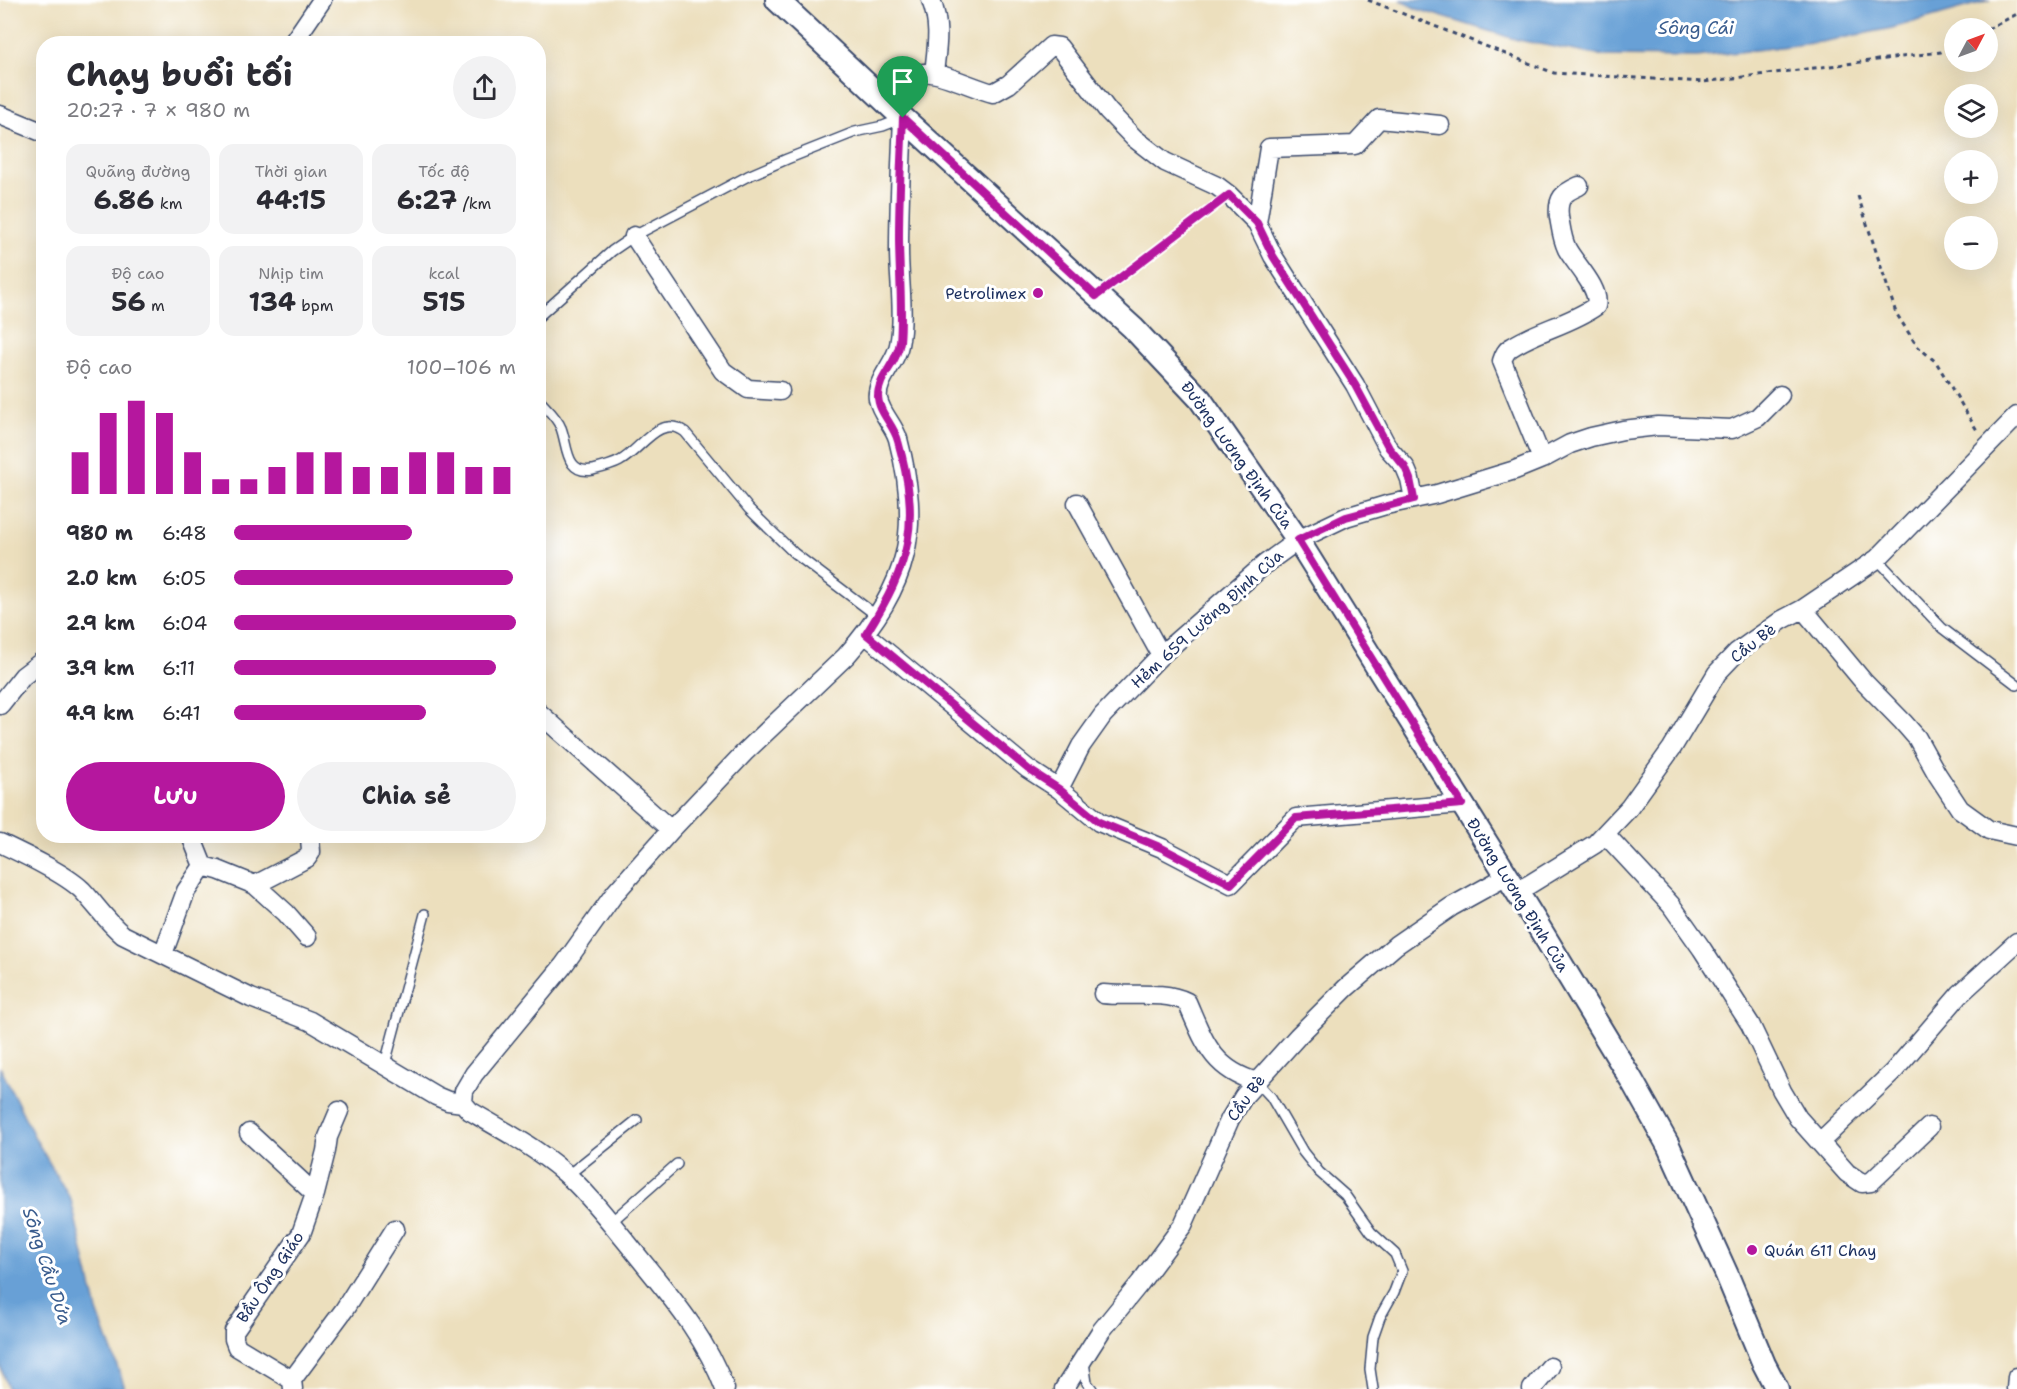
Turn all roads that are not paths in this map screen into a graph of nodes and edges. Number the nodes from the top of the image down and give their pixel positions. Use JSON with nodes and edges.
{"nodes":[{"id":1,"x":322,"y":0,"type":"edge"},
{"id":2,"x":777,"y":0,"type":"edge"},
{"id":3,"x":931,"y":0,"type":"edge"},
{"id":4,"x":297,"y":36,"type":"edge"},
{"id":5,"x":934,"y":73,"type":"junction"},
{"id":6,"x":883,"y":98,"type":"junction"},
{"id":7,"x":0,"y":115,"type":"edge"},
{"id":8,"x":903,"y":118,"type":"junction"},
{"id":9,"x":1440,"y":125,"type":"dead end"},
{"id":10,"x":36,"y":130,"type":"edge"},
{"id":11,"x":1579,"y":186,"type":"dead end"},
{"id":12,"x":1257,"y":223,"type":"junction"},
{"id":13,"x":634,"y":236,"type":"junction"},
{"id":14,"x":546,"y":309,"type":"edge"},
{"id":15,"x":780,"y":391,"type":"dead end"},
{"id":16,"x":1780,"y":395,"type":"dead end"},
{"id":17,"x":546,"y":408,"type":"edge"},
{"id":18,"x":2017,"y":416,"type":"edge"},
{"id":19,"x":1542,"y":459,"type":"junction"},
{"id":20,"x":1414,"y":499,"type":"junction"},
{"id":21,"x":1077,"y":503,"type":"dead end"},
{"id":22,"x":1298,"y":540,"type":"junction"},
{"id":23,"x":1877,"y":559,"type":"junction"},
{"id":24,"x":1803,"y":609,"type":"junction"},
{"id":25,"x":877,"y":616,"type":"junction"},
{"id":26,"x":866,"y":634,"type":"junction"},
{"id":27,"x":1161,"y":655,"type":"junction"},
{"id":28,"x":36,"y":666,"type":"edge"},
{"id":29,"x":2017,"y":685,"type":"edge"},
{"id":30,"x":0,"y":705,"type":"edge"},
{"id":31,"x":546,"y":719,"type":"edge"},
{"id":32,"x":1059,"y":789,"type":"junction"},
{"id":33,"x":1462,"y":804,"type":"junction"},
{"id":34,"x":671,"y":830,"type":"junction"},
{"id":35,"x":1605,"y":834,"type":"junction"},
{"id":36,"x":2017,"y":836,"type":"edge"},
{"id":37,"x":0,"y":843,"type":"edge"},
{"id":38,"x":194,"y":843,"type":"edge"},
{"id":39,"x":310,"y":843,"type":"edge"},
{"id":40,"x":203,"y":866,"type":"junction"},
{"id":41,"x":1512,"y":884,"type":"junction"},
{"id":42,"x":255,"y":885,"type":"junction"},
{"id":43,"x":425,"y":914,"type":"dead end"},
{"id":44,"x":307,"y":937,"type":"dead end"},
{"id":45,"x":2017,"y":942,"type":"edge"},
{"id":46,"x":163,"y":954,"type":"junction"},
{"id":47,"x":1102,"y":994,"type":"dead end"},
{"id":48,"x":385,"y":1064,"type":"junction"},
{"id":49,"x":1257,"y":1082,"type":"junction"},
{"id":50,"x":463,"y":1103,"type":"junction"},
{"id":51,"x":339,"y":1111,"type":"dead end"},
{"id":52,"x":637,"y":1120,"type":"dead end"},
{"id":53,"x":1929,"y":1127,"type":"dead end"},
{"id":54,"x":249,"y":1133,"type":"dead end"},
{"id":55,"x":1821,"y":1141,"type":"junction"},
{"id":56,"x":677,"y":1164,"type":"dead end"},
{"id":57,"x":568,"y":1175,"type":"junction"},
{"id":58,"x":315,"y":1194,"type":"junction"},
{"id":59,"x":610,"y":1223,"type":"junction"},
{"id":60,"x":395,"y":1229,"type":"dead end"},
{"id":61,"x":1083,"y":1357,"type":"junction"},
{"id":62,"x":1550,"y":1367,"type":"dead end"},
{"id":63,"x":2017,"y":1377,"type":"edge"},
{"id":64,"x":293,"y":1385,"type":"edge"},
{"id":65,"x":725,"y":1389,"type":"edge"},
{"id":66,"x":1064,"y":1389,"type":"edge"},
{"id":67,"x":1092,"y":1389,"type":"edge"},
{"id":68,"x":1373,"y":1389,"type":"edge"},
{"id":69,"x":1532,"y":1389,"type":"edge"},
{"id":70,"x":1777,"y":1389,"type":"edge"},
{"id":71,"x":2016,"y":1389,"type":"edge"}],
"edges":[{"from":1,"to":4,"type":"street"},
{"from":2,"to":6,"type":"street","name":"Đường Lương Định Của"},
{"from":3,"to":5,"type":"street"},
{"from":5,"to":6,"type":"street"},
{"from":5,"to":12,"type":"street"},
{"from":6,"to":8,"type":"street","name":"Đường Lương Định Của"},
{"from":7,"to":10,"type":"street"},
{"from":8,"to":13,"type":"lane"},
{"from":8,"to":22,"type":"street","name":"Đường Lương Định Của"},
{"from":8,"to":25,"type":"street"},
{"from":9,"to":12,"type":"street"},
{"from":11,"to":19,"type":"street"},
{"from":12,"to":20,"type":"street"},
{"from":13,"to":14,"type":"lane"},
{"from":13,"to":15,"type":"street"},
{"from":16,"to":19,"type":"street","name":"Hẻm 659 Lường Định Của"},
{"from":17,"to":25,"type":"lane"},
{"from":18,"to":23,"type":"street","name":"Cầu Bè"},
{"from":19,"to":20,"type":"street","name":"Hẻm 659 Lường Định Của"},
{"from":20,"to":22,"type":"street","name":"Hẻm 659 Lường Định Của"},
{"from":21,"to":27,"type":"street"},
{"from":22,"to":27,"type":"street","name":"Hẻm 659 Lường Định Của"},
{"from":22,"to":33,"type":"street","name":"Đường Lương Định Của"},
{"from":23,"to":24,"type":"street","name":"Cầu Bè"},
{"from":23,"to":29,"type":"lane"},
{"from":24,"to":35,"type":"street","name":"Cầu Bè"},
{"from":24,"to":36,"type":"street"},
{"from":25,"to":26,"type":"street"},
{"from":26,"to":32,"type":"street"},
{"from":26,"to":34,"type":"street"},
{"from":27,"to":32,"type":"street","name":"Hẻm 659 Lường Định Của"},
{"from":28,"to":30,"type":"street"},
{"from":31,"to":34,"type":"street"},
{"from":32,"to":33,"type":"street"},
{"from":33,"to":41,"type":"street","name":"Đường Lương Định Của"},
{"from":34,"to":50,"type":"street"},
{"from":35,"to":41,"type":"street","name":"Cầu Bè"},
{"from":35,"to":55,"type":"street"},
{"from":37,"to":46,"type":"street"},
{"from":38,"to":40,"type":"street"},
{"from":39,"to":42,"type":"street"},
{"from":40,"to":42,"type":"street"},
{"from":40,"to":46,"type":"street"},
{"from":41,"to":49,"type":"street","name":"Cầu Bè"},
{"from":41,"to":70,"type":"street","name":"Đường Lương Định Của"},
{"from":42,"to":44,"type":"street"},
{"from":43,"to":48,"type":"lane"},
{"from":45,"to":55,"type":"street"},
{"from":46,"to":48,"type":"street"},
{"from":47,"to":49,"type":"street"},
{"from":48,"to":50,"type":"street"},
{"from":49,"to":61,"type":"street","name":"Cầu Bè"},
{"from":49,"to":68,"type":"lane"},
{"from":50,"to":57,"type":"street"},
{"from":51,"to":58,"type":"street","name":"Bầu Ông Giáo"},
{"from":52,"to":57,"type":"lane"},
{"from":53,"to":55,"type":"street"},
{"from":54,"to":58,"type":"street"},
{"from":56,"to":59,"type":"lane"},
{"from":57,"to":59,"type":"street"},
{"from":58,"to":64,"type":"street","name":"Bầu Ông Giáo"},
{"from":59,"to":65,"type":"street"},
{"from":60,"to":64,"type":"street","name":"Bầu Ông Giáo"},
{"from":61,"to":66,"type":"street","name":"Cầu Bè"},
{"from":61,"to":67,"type":"lane"},
{"from":62,"to":69,"type":"street"},
{"from":63,"to":71,"type":"street"}]}
